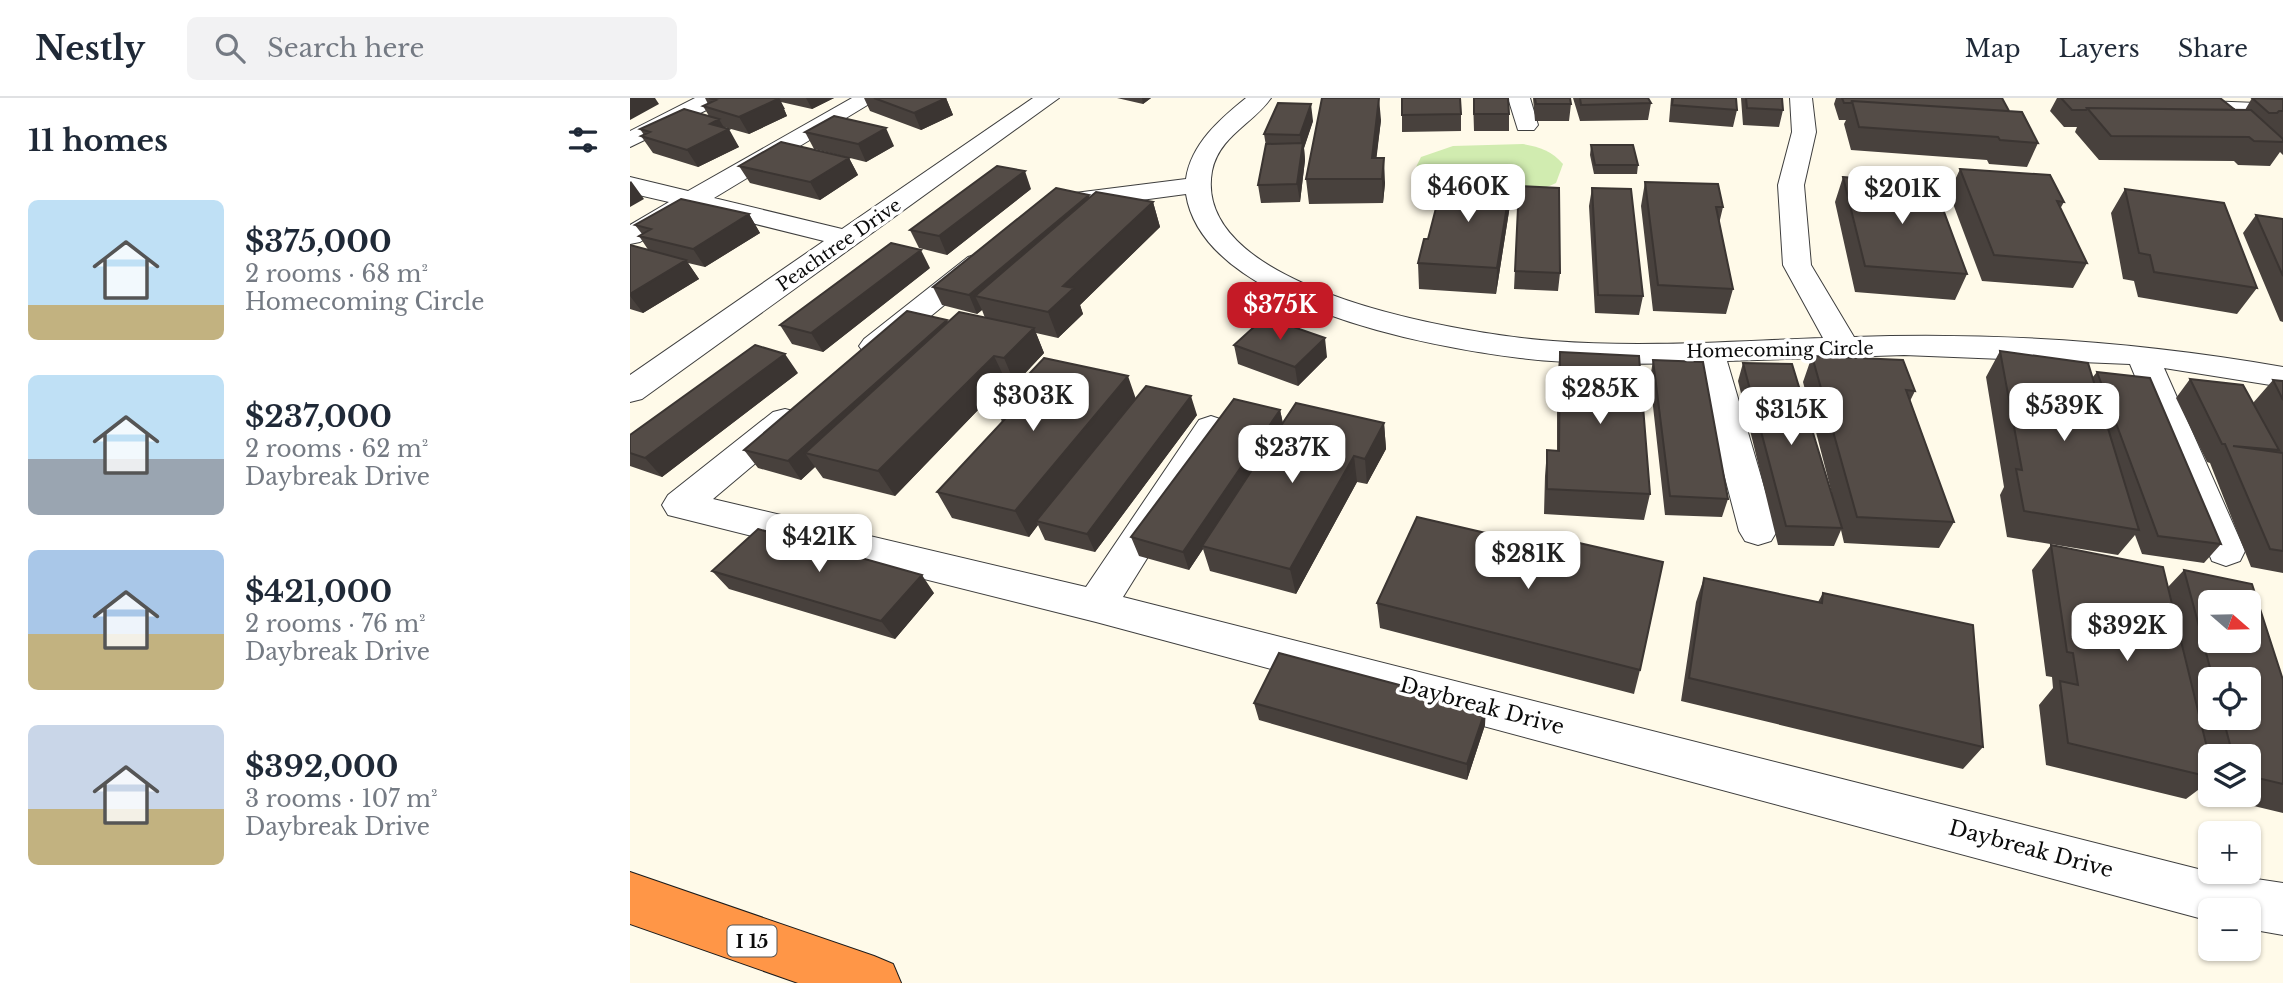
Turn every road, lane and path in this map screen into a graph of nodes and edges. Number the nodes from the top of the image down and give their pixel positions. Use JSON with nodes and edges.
{"nodes":[{"id":1,"x":713,"y":98,"type":"edge"},
{"id":2,"x":868,"y":98,"type":"edge"},
{"id":3,"x":1048,"y":98,"type":"edge"},
{"id":4,"x":1259,"y":98,"type":"edge"},
{"id":5,"x":1519,"y":98,"type":"edge"},
{"id":6,"x":1801,"y":99,"type":"edge"},
{"id":7,"x":1829,"y":100,"type":"dead end"},
{"id":8,"x":2157,"y":106,"type":"edge"},
{"id":9,"x":2283,"y":111,"type":"edge"},
{"id":10,"x":1526,"y":125,"type":"dead end"},
{"id":11,"x":630,"y":140,"type":"edge"},
{"id":12,"x":630,"y":185,"type":"edge"},
{"id":13,"x":1196,"y":185,"type":"junction"},
{"id":14,"x":690,"y":202,"type":"junction"},
{"id":15,"x":1038,"y":214,"type":"edge"},
{"id":16,"x":630,"y":236,"type":"edge"},
{"id":17,"x":848,"y":239,"type":"junction"},
{"id":18,"x":995,"y":249,"type":"edge"},
{"id":19,"x":1845,"y":348,"type":"junction"},
{"id":20,"x":1708,"y":351,"type":"junction"},
{"id":21,"x":2143,"y":355,"type":"junction"},
{"id":22,"x":854,"y":363,"type":"edge"},
{"id":23,"x":2283,"y":377,"type":"edge"},
{"id":24,"x":630,"y":391,"type":"edge"},
{"id":25,"x":811,"y":399,"type":"edge"},
{"id":26,"x":1211,"y":428,"type":"edge"},
{"id":27,"x":1758,"y":531,"type":"dead end"},
{"id":28,"x":2226,"y":551,"type":"dead end"},
{"id":29,"x":1096,"y":606,"type":"junction"},
{"id":30,"x":630,"y":898,"type":"edge"},
{"id":31,"x":2283,"y":909,"type":"edge"},
{"id":32,"x":874,"y":983,"type":"edge"}],
"edges":[{"from":1,"to":11,"type":"street"},
{"from":2,"to":14,"type":"street"},
{"from":3,"to":17,"type":"street","name":"Peachtree Drive"},
{"from":4,"to":13,"type":"street"},
{"from":5,"to":10,"type":"street"},
{"from":6,"to":7,"type":"street"},
{"from":6,"to":19,"type":"street"},
{"from":8,"to":9,"type":"street"},
{"from":12,"to":14,"type":"street"},
{"from":13,"to":15,"type":"street"},
{"from":13,"to":20,"type":"street","name":"Homecoming Circle"},
{"from":14,"to":16,"type":"street"},
{"from":14,"to":17,"type":"street"},
{"from":17,"to":24,"type":"street","name":"Peachtree Drive"},
{"from":18,"to":22,"type":"street"},
{"from":19,"to":20,"type":"street","name":"Homecoming Circle"},
{"from":19,"to":21,"type":"street","name":"Homecoming Circle"},
{"from":20,"to":27,"type":"street"},
{"from":21,"to":23,"type":"street","name":"Homecoming Circle"},
{"from":21,"to":28,"type":"street"},
{"from":25,"to":29,"type":"street","name":"Daybreak Drive"},
{"from":26,"to":29,"type":"street"},
{"from":29,"to":31,"type":"street","name":"Daybreak Drive"},
{"from":30,"to":32,"type":"highway","number":"I 15"}]}
